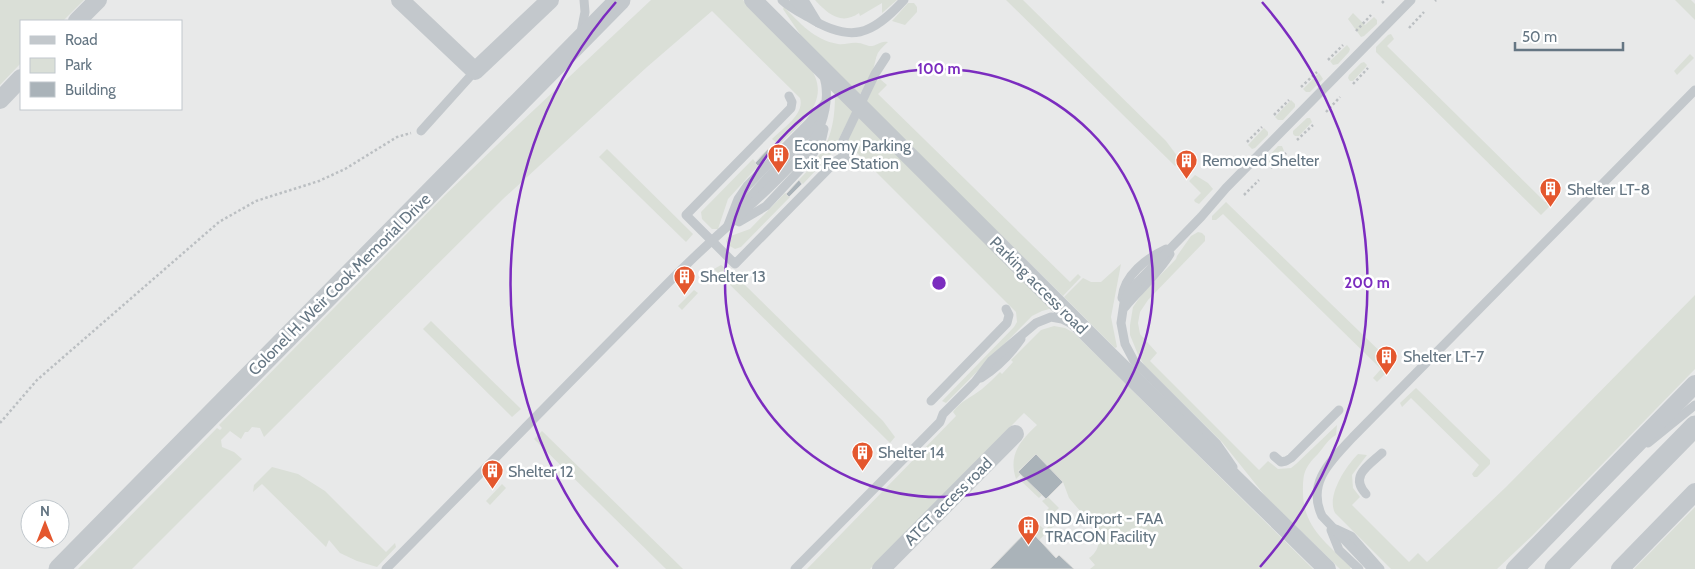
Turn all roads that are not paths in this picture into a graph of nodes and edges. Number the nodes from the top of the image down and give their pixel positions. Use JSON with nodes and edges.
{"nodes":[{"id":1,"x":98,"y":0,"type":"edge"},
{"id":2,"x":400,"y":0,"type":"edge"},
{"id":3,"x":550,"y":0,"type":"edge"},
{"id":4,"x":584,"y":0,"type":"edge"},
{"id":5,"x":620,"y":0,"type":"edge"},
{"id":6,"x":632,"y":0,"type":"edge"},
{"id":7,"x":753,"y":0,"type":"edge"},
{"id":8,"x":782,"y":0,"type":"edge"},
{"id":9,"x":794,"y":0,"type":"edge"},
{"id":10,"x":804,"y":0,"type":"edge"},
{"id":11,"x":904,"y":0,"type":"edge"},
{"id":12,"x":1411,"y":0,"type":"edge"},
{"id":13,"x":78,"y":20,"type":"edge"},
{"id":14,"x":597,"y":24,"type":"junction"},
{"id":15,"x":820,"y":25,"type":"junction"},
{"id":16,"x":575,"y":45,"type":"junction"},
{"id":17,"x":886,"y":57,"type":"dead end"},
{"id":18,"x":820,"y":67,"type":"junction"},
{"id":19,"x":476,"y":72,"type":"junction"},
{"id":20,"x":20,"y":79,"type":"edge"},
{"id":21,"x":1695,"y":90,"type":"edge"},
{"id":22,"x":789,"y":96,"type":"dead end"},
{"id":23,"x":0,"y":100,"type":"edge"},
{"id":24,"x":825,"y":103,"type":"junction"},
{"id":25,"x":860,"y":106,"type":"junction"},
{"id":26,"x":421,"y":131,"type":"road end"},
{"id":27,"x":843,"y":157,"type":"junction"},
{"id":28,"x":854,"y":161,"type":"dead end"},
{"id":29,"x":725,"y":229,"type":"junction"},
{"id":30,"x":715,"y":239,"type":"junction"},
{"id":31,"x":1176,"y":244,"type":"junction"},
{"id":32,"x":1006,"y":309,"type":"dead end"},
{"id":33,"x":1122,"y":311,"type":"junction"},
{"id":34,"x":1109,"y":355,"type":"junction"},
{"id":35,"x":1695,"y":384,"type":"edge"},
{"id":36,"x":931,"y":401,"type":"dead end"},
{"id":37,"x":1695,"y":405,"type":"edge"},
{"id":38,"x":1339,"y":410,"type":"dead end"},
{"id":39,"x":1695,"y":426,"type":"edge"},
{"id":40,"x":1015,"y":434,"type":"dead end"},
{"id":41,"x":1382,"y":453,"type":"dead end"},
{"id":42,"x":1274,"y":456,"type":"dead end"},
{"id":43,"x":1599,"y":483,"type":"junction"},
{"id":44,"x":1695,"y":492,"type":"edge"},
{"id":45,"x":1251,"y":494,"type":"junction"},
{"id":46,"x":1366,"y":494,"type":"dead end"},
{"id":47,"x":1329,"y":525,"type":"junction"},
{"id":48,"x":59,"y":569,"type":"edge"},
{"id":49,"x":386,"y":569,"type":"edge"},
{"id":50,"x":795,"y":569,"type":"edge"},
{"id":51,"x":881,"y":569,"type":"edge"},
{"id":52,"x":1327,"y":569,"type":"edge"},
{"id":53,"x":1359,"y":569,"type":"edge"},
{"id":54,"x":1372,"y":569,"type":"edge"},
{"id":55,"x":1380,"y":569,"type":"edge"},
{"id":56,"x":1515,"y":569,"type":"edge"},
{"id":57,"x":1555,"y":569,"type":"edge"},
{"id":58,"x":1620,"y":569,"type":"edge"}],
"edges":[{"from":1,"to":13,"type":"street"},
{"from":2,"to":19,"type":"street"},
{"from":3,"to":19,"type":"street"},
{"from":4,"to":16,"type":"lane"},
{"from":5,"to":14,"type":"street","name":"Colonel H. Weir Cook Memorial Drive"},
{"from":6,"to":14,"type":"street"},
{"from":7,"to":18,"type":"street","name":"Parking access road"},
{"from":8,"to":15,"type":"lane"},
{"from":9,"to":15,"type":"lane"},
{"from":10,"to":15,"type":"lane"},
{"from":11,"to":15,"type":"lane"},
{"from":12,"to":31,"type":"lane"},
{"from":14,"to":16,"type":"street","name":"Colonel H. Weir Cook Memorial Drive"},
{"from":16,"to":48,"type":"street","name":"Colonel H. Weir Cook Memorial Drive"},
{"from":17,"to":25,"type":"lane"},
{"from":18,"to":24,"type":"lane"},
{"from":18,"to":25,"type":"street","name":"Parking access road"},
{"from":19,"to":26,"type":"lane"},
{"from":20,"to":23,"type":"street"},
{"from":21,"to":47,"type":"lane"},
{"from":22,"to":30,"type":"lane"},
{"from":24,"to":29,"type":"lane"},
{"from":24,"to":29,"type":"lane"},
{"from":25,"to":27,"type":"lane"},
{"from":25,"to":34,"type":"street","name":"Parking access road"},
{"from":27,"to":28,"type":"lane"},
{"from":27,"to":30,"type":"lane"},
{"from":29,"to":30,"type":"lane"},
{"from":30,"to":49,"type":"lane"},
{"from":31,"to":33,"type":"lane"},
{"from":31,"to":33,"type":"lane"},
{"from":32,"to":36,"type":"lane"},
{"from":33,"to":45,"type":"lane"},
{"from":34,"to":45,"type":"street","name":"Parking access road"},
{"from":34,"to":50,"type":"lane"},
{"from":35,"to":43,"type":"street"},
{"from":37,"to":43,"type":"lane"},
{"from":38,"to":42,"type":"lane"},
{"from":39,"to":57,"type":"street"},
{"from":40,"to":51,"type":"street","name":"ATCT access road"},
{"from":41,"to":46,"type":"lane"},
{"from":43,"to":56,"type":"street"},
{"from":44,"to":58,"type":"street"},
{"from":45,"to":52,"type":"street","name":"Parking access road"},
{"from":47,"to":53,"type":"lane"},
{"from":47,"to":54,"type":"lane"},
{"from":47,"to":55,"type":"lane"}]}
